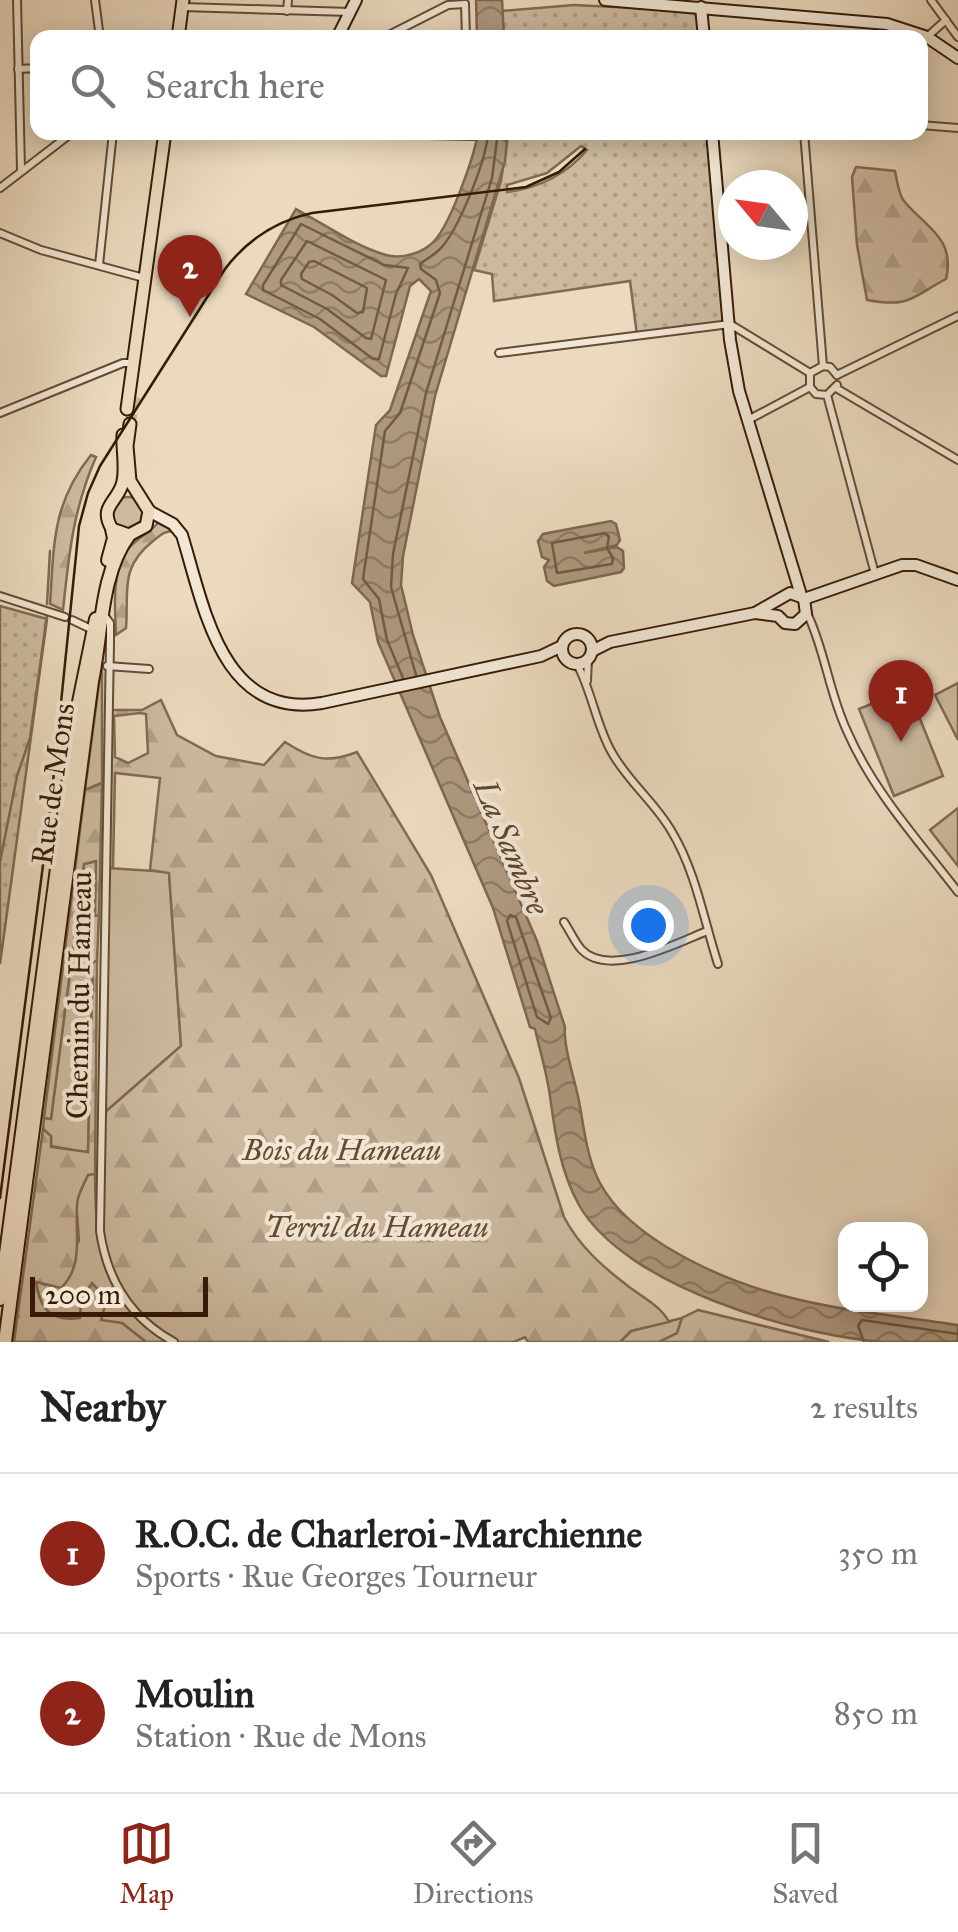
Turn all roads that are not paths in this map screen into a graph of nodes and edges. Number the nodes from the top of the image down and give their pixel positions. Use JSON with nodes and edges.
{"nodes":[{"id":1,"x":16,"y":0,"type":"edge"},
{"id":2,"x":94,"y":0,"type":"edge"},
{"id":3,"x":288,"y":0,"type":"edge"},
{"id":4,"x":356,"y":0,"type":"edge"},
{"id":5,"x":605,"y":0,"type":"edge"},
{"id":6,"x":931,"y":0,"type":"edge"},
{"id":7,"x":465,"y":2,"type":"edge"},
{"id":8,"x":182,"y":4,"type":"edge"},
{"id":9,"x":696,"y":4,"type":"edge"},
{"id":10,"x":730,"y":5,"type":"edge"},
{"id":11,"x":287,"y":11,"type":"junction"},
{"id":12,"x":350,"y":12,"type":"junction"},
{"id":13,"x":946,"y":20,"type":"junction"},
{"id":14,"x":99,"y":30,"type":"edge"},
{"id":15,"x":179,"y":30,"type":"edge"},
{"id":16,"x":340,"y":30,"type":"edge"},
{"id":17,"x":399,"y":30,"type":"edge"},
{"id":18,"x":466,"y":30,"type":"edge"},
{"id":19,"x":702,"y":30,"type":"edge"},
{"id":20,"x":906,"y":30,"type":"edge"},
{"id":21,"x":956,"y":34,"type":"edge"},
{"id":22,"x":928,"y":35,"type":"edge"},
{"id":23,"x":928,"y":37,"type":"edge"},
{"id":24,"x":954,"y":55,"type":"edge"},
{"id":25,"x":30,"y":68,"type":"edge"},
{"id":26,"x":18,"y":69,"type":"junction"},
{"id":27,"x":928,"y":126,"type":"edge"},
{"id":28,"x":958,"y":128,"type":"edge"},
{"id":29,"x":62,"y":140,"type":"edge"},
{"id":30,"x":112,"y":140,"type":"edge"},
{"id":31,"x":163,"y":140,"type":"edge"},
{"id":32,"x":713,"y":140,"type":"edge"},
{"id":33,"x":805,"y":140,"type":"edge"},
{"id":34,"x":21,"y":169,"type":"junction"},
{"id":35,"x":0,"y":188,"type":"edge"},
{"id":36,"x":0,"y":233,"type":"edge"},
{"id":37,"x":98,"y":266,"type":"junction"},
{"id":38,"x":145,"y":278,"type":"junction"},
{"id":39,"x":958,"y":316,"type":"edge"},
{"id":40,"x":730,"y":324,"type":"junction"},
{"id":41,"x":499,"y":353,"type":"dead end"},
{"id":42,"x":136,"y":364,"type":"junction"},
{"id":43,"x":823,"y":366,"type":"junction"},
{"id":44,"x":810,"y":373,"type":"junction"},
{"id":45,"x":837,"y":375,"type":"junction"},
{"id":46,"x":810,"y":387,"type":"junction"},
{"id":47,"x":836,"y":388,"type":"junction"},
{"id":48,"x":827,"y":395,"type":"junction"},
{"id":49,"x":135,"y":396,"type":"tunnel mouth"},
{"id":50,"x":128,"y":409,"type":"tunnel mouth"},
{"id":51,"x":0,"y":413,"type":"edge"},
{"id":52,"x":748,"y":420,"type":"junction"},
{"id":53,"x":958,"y":460,"type":"edge"},
{"id":54,"x":140,"y":495,"type":"junction"},
{"id":55,"x":115,"y":496,"type":"junction"},
{"id":56,"x":149,"y":516,"type":"junction"},
{"id":57,"x":112,"y":528,"type":"junction"},
{"id":58,"x":129,"y":535,"type":"junction"},
{"id":59,"x":875,"y":574,"type":"junction"},
{"id":60,"x":958,"y":580,"type":"edge"},
{"id":61,"x":0,"y":596,"type":"edge"},
{"id":62,"x":798,"y":596,"type":"junction"},
{"id":63,"x":777,"y":603,"type":"junction"},
{"id":64,"x":754,"y":613,"type":"junction"},
{"id":65,"x":807,"y":613,"type":"junction"},
{"id":66,"x":778,"y":616,"type":"junction"},
{"id":67,"x":797,"y":623,"type":"junction"},
{"id":68,"x":814,"y":634,"type":"junction"},
{"id":69,"x":102,"y":649,"type":"junction"},
{"id":70,"x":563,"y":652,"type":"junction"},
{"id":71,"x":587,"y":654,"type":"junction"},
{"id":72,"x":149,"y":669,"type":"dead end"},
{"id":73,"x":586,"y":682,"type":"junction"},
{"id":74,"x":958,"y":892,"type":"edge"},
{"id":75,"x":564,"y":922,"type":"dead end"},
{"id":76,"x":707,"y":931,"type":"junction"},
{"id":77,"x":718,"y":964,"type":"dead end"},
{"id":78,"x":0,"y":1299,"type":"edge"},
{"id":79,"x":6,"y":1342,"type":"edge"},
{"id":80,"x":174,"y":1342,"type":"edge"}],
"edges":[{"from":1,"to":26,"type":"street"},
{"from":2,"to":14,"type":"street"},
{"from":3,"to":11,"type":"street"},
{"from":4,"to":12,"type":"street"},
{"from":5,"to":9,"type":"street"},
{"from":6,"to":13,"type":"street"},
{"from":7,"to":17,"type":"street"},
{"from":7,"to":18,"type":"street"},
{"from":8,"to":11,"type":"street"},
{"from":8,"to":15,"type":"main road"},
{"from":9,"to":10,"type":"street"},
{"from":9,"to":19,"type":"street"},
{"from":10,"to":20,"type":"street"},
{"from":11,"to":12,"type":"street"},
{"from":12,"to":16,"type":"street"},
{"from":13,"to":21,"type":"street"},
{"from":13,"to":22,"type":"street"},
{"from":21,"to":24,"type":"street"},
{"from":23,"to":24,"type":"street"},
{"from":25,"to":26,"type":"street"},
{"from":26,"to":34,"type":"street"},
{"from":27,"to":28,"type":"street"},
{"from":29,"to":34,"type":"street"},
{"from":30,"to":37,"type":"street"},
{"from":31,"to":38,"type":"main road"},
{"from":32,"to":40,"type":"street"},
{"from":33,"to":43,"type":"street"},
{"from":34,"to":35,"type":"street"},
{"from":36,"to":37,"type":"street"},
{"from":37,"to":38,"type":"street"},
{"from":38,"to":42,"type":"main road"},
{"from":39,"to":45,"type":"street"},
{"from":40,"to":41,"type":"street"},
{"from":40,"to":44,"type":"street"},
{"from":40,"to":52,"type":"street"},
{"from":42,"to":49,"type":"main road"},
{"from":42,"to":50,"type":"main road"},
{"from":42,"to":51,"type":"street"},
{"from":43,"to":44,"type":"street"},
{"from":43,"to":45,"type":"street"},
{"from":44,"to":46,"type":"street"},
{"from":45,"to":47,"type":"street"},
{"from":46,"to":48,"type":"street"},
{"from":46,"to":52,"type":"street"},
{"from":47,"to":48,"type":"street"},
{"from":47,"to":53,"type":"street"},
{"from":48,"to":59,"type":"street"},
{"from":52,"to":62,"type":"street"},
{"from":54,"to":55,"type":"main road"},
{"from":54,"to":55,"type":"main road","name":"Rue de Mons"},
{"from":54,"to":56,"type":"main road","name":"Rue de Mons"},
{"from":55,"to":57,"type":"main road","name":"Rue de Mons"},
{"from":56,"to":58,"type":"main road"},
{"from":56,"to":70,"type":"street"},
{"from":57,"to":58,"type":"main road"},
{"from":57,"to":69,"type":"highway","name":"Rue de Mons"},
{"from":58,"to":69,"type":"highway","name":"Rue de Mons"},
{"from":59,"to":60,"type":"street"},
{"from":59,"to":62,"type":"street"},
{"from":61,"to":69,"type":"street"},
{"from":62,"to":63,"type":"street"},
{"from":62,"to":65,"type":"street"},
{"from":63,"to":64,"type":"street"},
{"from":63,"to":66,"type":"street"},
{"from":64,"to":66,"type":"street"},
{"from":64,"to":71,"type":"street"},
{"from":65,"to":67,"type":"street"},
{"from":65,"to":68,"type":"street"},
{"from":66,"to":67,"type":"street"},
{"from":67,"to":68,"type":"street"},
{"from":68,"to":74,"type":"street"},
{"from":69,"to":72,"type":"street"},
{"from":69,"to":78,"type":"highway","name":"Rue de Mons"},
{"from":69,"to":79,"type":"highway","name":"Rue de Mons"},
{"from":69,"to":80,"type":"street","name":"Chemin du Hameau"},
{"from":70,"to":71,"type":"street"},
{"from":70,"to":71,"type":"street"},
{"from":71,"to":73,"type":"street"},
{"from":71,"to":73,"type":"street"},
{"from":73,"to":76,"type":"street"},
{"from":75,"to":76,"type":"street"},
{"from":76,"to":77,"type":"street"}]}
